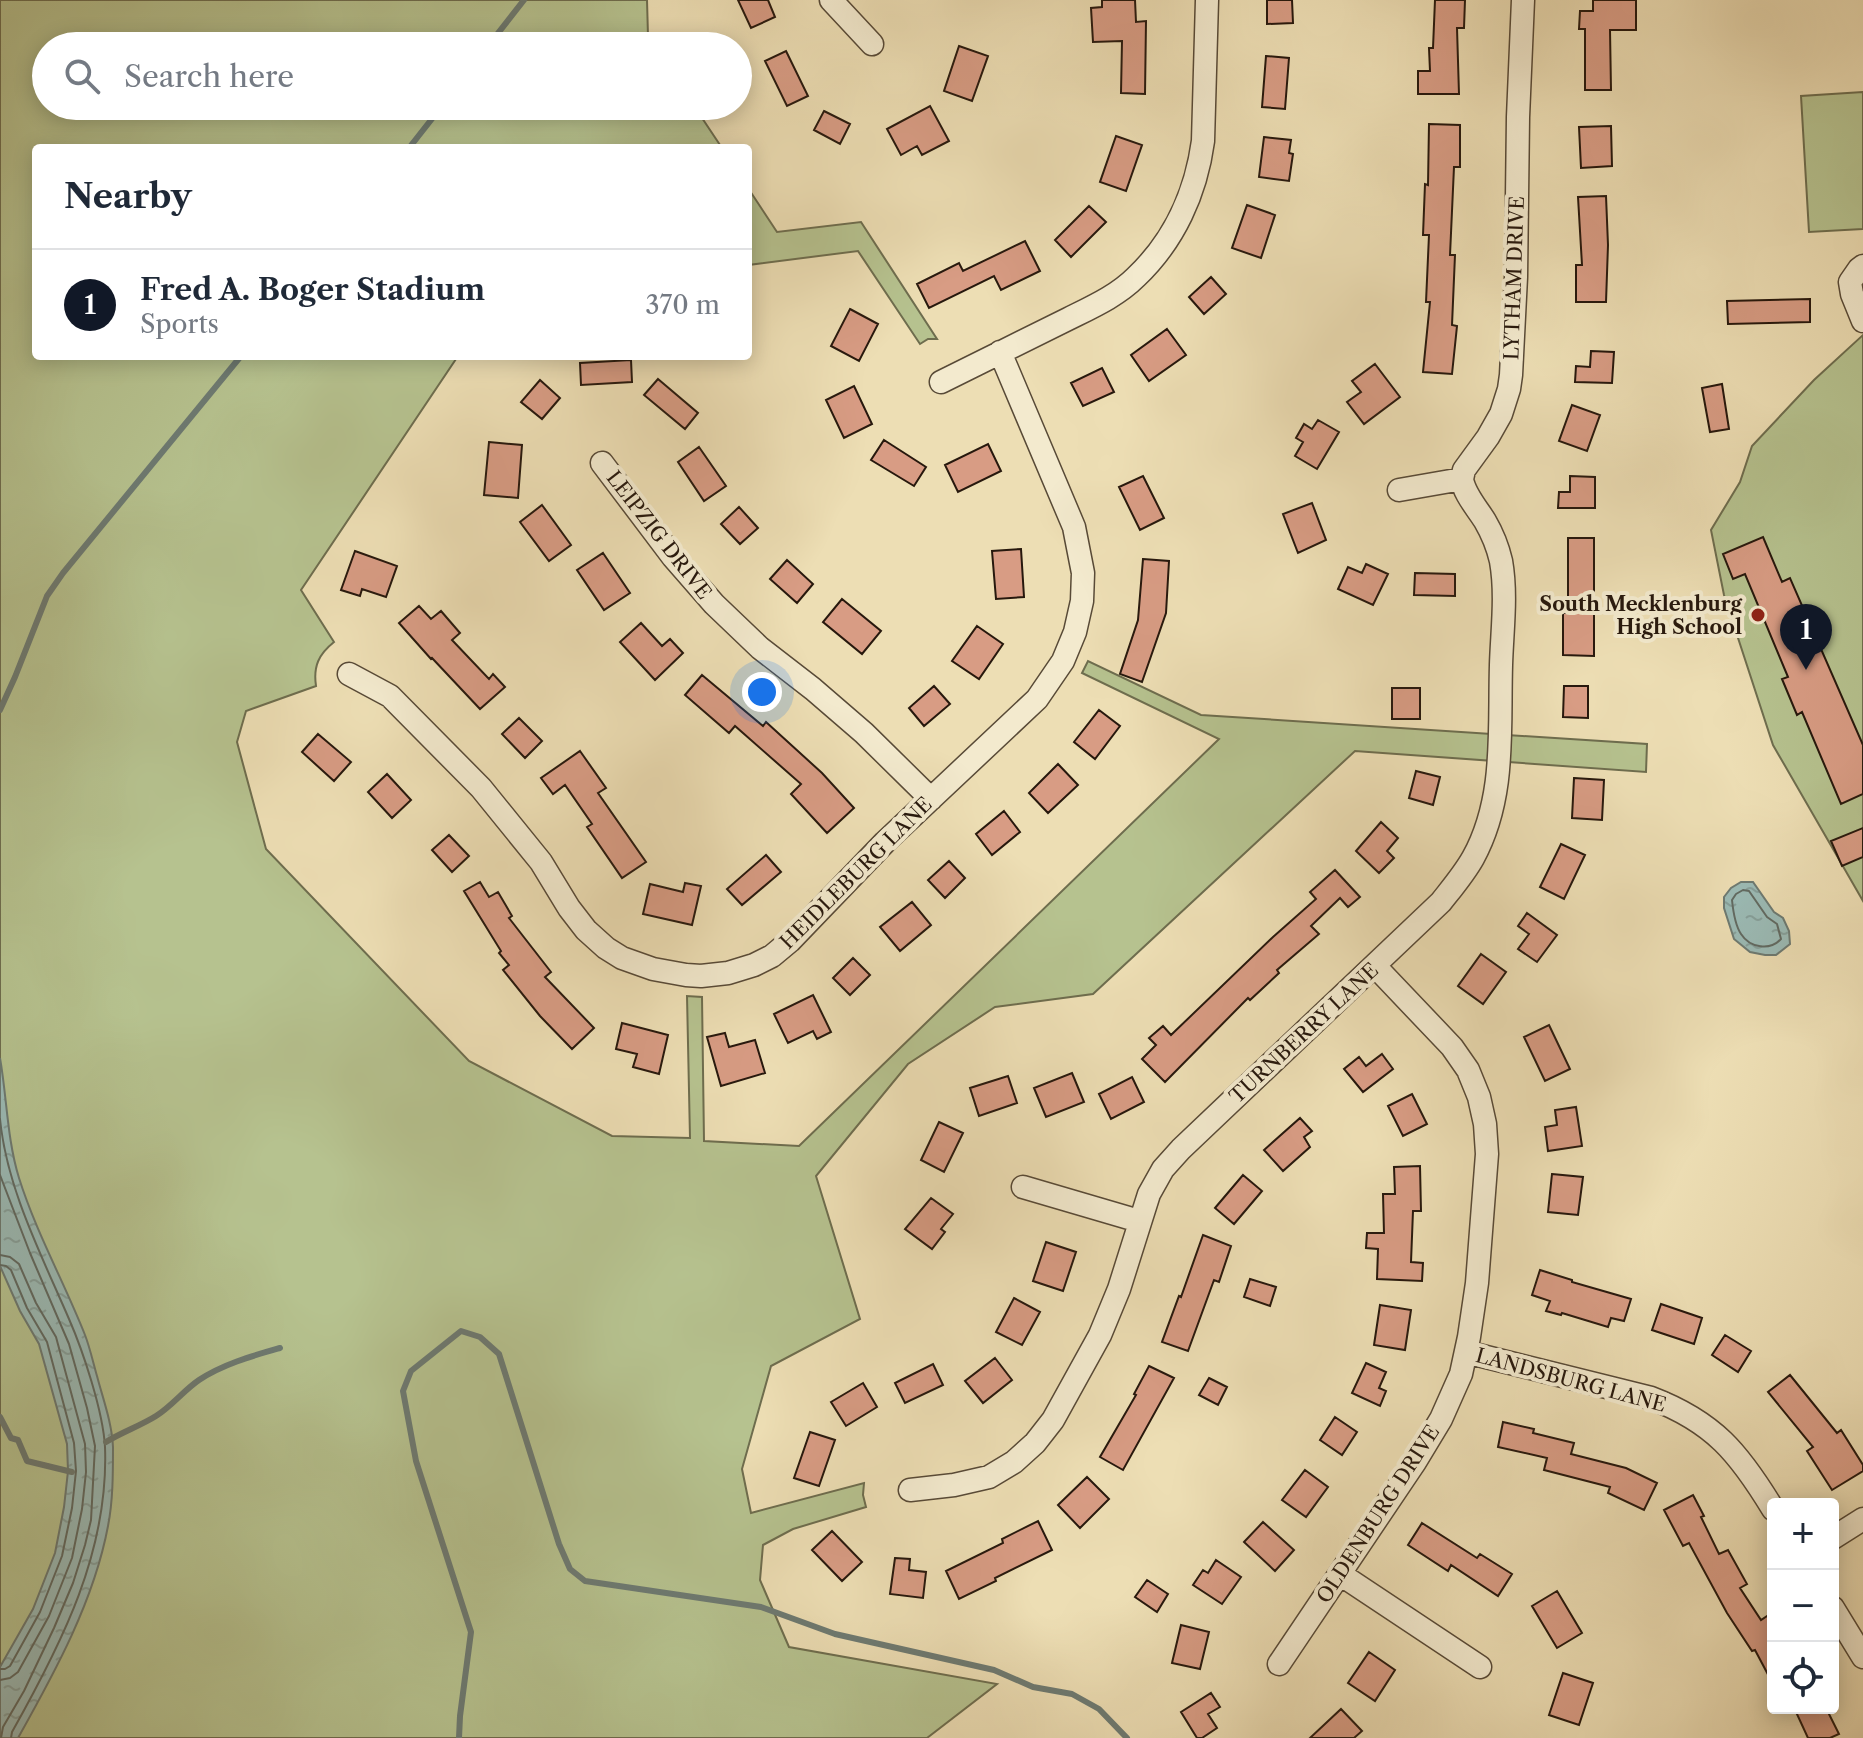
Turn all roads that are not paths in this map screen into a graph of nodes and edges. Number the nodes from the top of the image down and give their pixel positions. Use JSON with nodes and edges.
{"nodes":[{"id":1,"x":831,"y":0,"type":"edge"},
{"id":2,"x":1207,"y":0,"type":"edge"},
{"id":3,"x":1523,"y":0,"type":"edge"},
{"id":4,"x":872,"y":44,"type":"dead end"},
{"id":5,"x":1863,"y":266,"type":"edge"},
{"id":6,"x":1863,"y":321,"type":"edge"},
{"id":7,"x":1000,"y":352,"type":"junction"},
{"id":8,"x":941,"y":382,"type":"dead end"},
{"id":9,"x":602,"y":463,"type":"dead end"},
{"id":10,"x":1462,"y":479,"type":"junction"},
{"id":11,"x":1399,"y":490,"type":"dead end"},
{"id":12,"x":349,"y":674,"type":"dead end"},
{"id":13,"x":931,"y":799,"type":"junction"},
{"id":14,"x":1375,"y":966,"type":"junction"},
{"id":15,"x":1023,"y":1187,"type":"dead end"},
{"id":16,"x":1139,"y":1221,"type":"junction"},
{"id":17,"x":1466,"y":1352,"type":"junction"},
{"id":18,"x":910,"y":1490,"type":"dead end"},
{"id":19,"x":1767,"y":1499,"type":"edge"},
{"id":20,"x":1863,"y":1519,"type":"edge"},
{"id":21,"x":1839,"y":1534,"type":"edge"},
{"id":22,"x":1340,"y":1574,"type":"junction"},
{"id":23,"x":1839,"y":1618,"type":"edge"},
{"id":24,"x":1863,"y":1657,"type":"edge"},
{"id":25,"x":1279,"y":1664,"type":"dead end"},
{"id":26,"x":1480,"y":1667,"type":"dead end"}],
"edges":[{"from":1,"to":4,"type":"street"},
{"from":2,"to":7,"type":"street"},
{"from":3,"to":10,"type":"street","name":"LYTHAM DRIVE"},
{"from":5,"to":6,"type":"street"},
{"from":7,"to":8,"type":"street"},
{"from":7,"to":13,"type":"street","name":"HEIDLEBURG LANE"},
{"from":9,"to":13,"type":"street","name":"LEIPZIG DRIVE"},
{"from":10,"to":11,"type":"street"},
{"from":10,"to":14,"type":"street","name":"TURNBERRY LANE"},
{"from":12,"to":13,"type":"street","name":"HEIDLEBURG LANE"},
{"from":14,"to":16,"type":"street","name":"TURNBERRY LANE"},
{"from":14,"to":17,"type":"street","name":"OLDENBURG DRIVE"},
{"from":15,"to":16,"type":"street"},
{"from":16,"to":18,"type":"street","name":"TURNBERRY LANE"},
{"from":17,"to":19,"type":"street","name":"LANDSBURG LANE"},
{"from":17,"to":22,"type":"street","name":"OLDENBURG DRIVE"},
{"from":20,"to":21,"type":"street"},
{"from":22,"to":25,"type":"street","name":"OLDENBURG DRIVE"},
{"from":22,"to":26,"type":"street"},
{"from":23,"to":24,"type":"street"}]}
